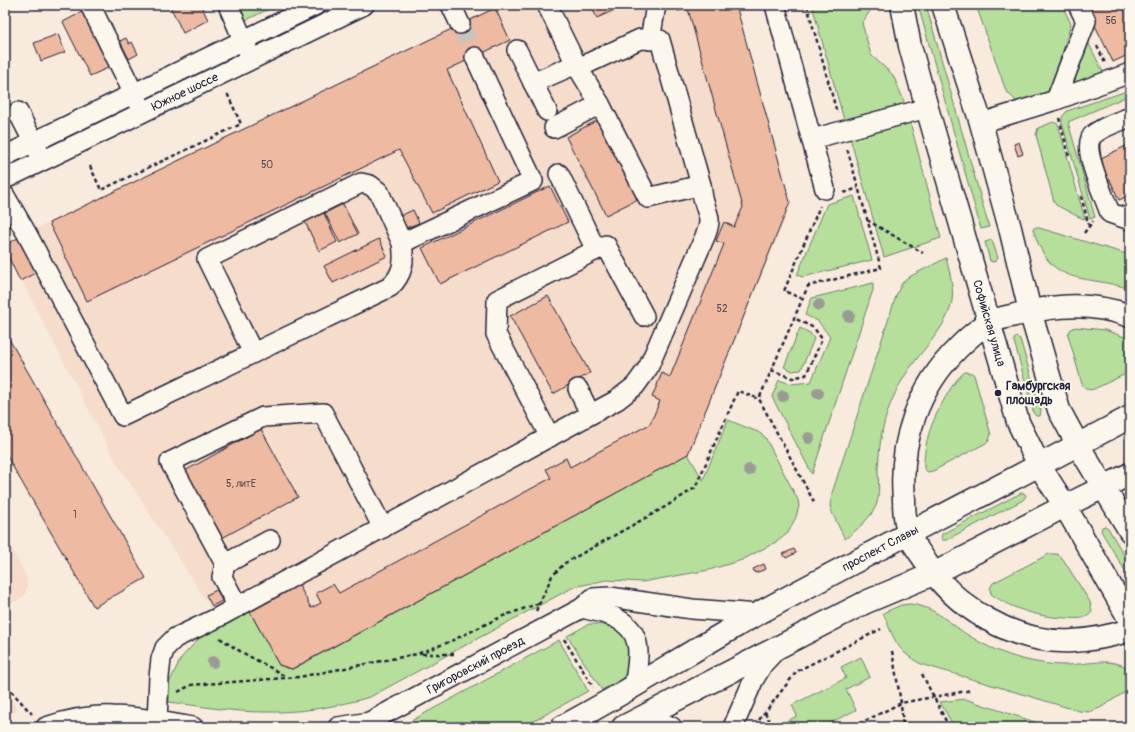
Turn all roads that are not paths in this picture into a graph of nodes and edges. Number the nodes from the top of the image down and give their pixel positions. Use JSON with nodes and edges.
{"nodes":[{"id":1,"x":90,"y":5,"type":"edge"},
{"id":2,"x":228,"y":5,"type":"edge"},
{"id":3,"x":316,"y":5,"type":"edge"},
{"id":4,"x":364,"y":5,"type":"edge"},
{"id":5,"x":451,"y":5,"type":"edge"},
{"id":6,"x":547,"y":5,"type":"edge"},
{"id":7,"x":656,"y":5,"type":"edge"},
{"id":8,"x":775,"y":5,"type":"edge"},
{"id":9,"x":902,"y":5,"type":"edge"},
{"id":10,"x":943,"y":5,"type":"edge"},
{"id":11,"x":1082,"y":13,"type":"edge"},
{"id":12,"x":460,"y":24,"type":"tunnel mouth"},
{"id":13,"x":243,"y":40,"type":"junction"},
{"id":14,"x":650,"y":40,"type":"junction"},
{"id":15,"x":517,"y":50,"type":"dead end"},
{"id":16,"x":475,"y":57,"type":"tunnel mouth"},
{"id":17,"x":252,"y":60,"type":"junction"},
{"id":18,"x":577,"y":66,"type":"junction"},
{"id":19,"x":1121,"y":76,"type":"edge"},
{"id":20,"x":533,"y":83,"type":"junction"},
{"id":21,"x":134,"y":93,"type":"junction"},
{"id":22,"x":1056,"y":100,"type":"junction"},
{"id":23,"x":600,"y":104,"type":"junction"},
{"id":24,"x":927,"y":108,"type":"junction"},
{"id":25,"x":18,"y":112,"type":"dead end"},
{"id":26,"x":143,"y":112,"type":"junction"},
{"id":27,"x":1130,"y":117,"type":"edge"},
{"id":28,"x":981,"y":123,"type":"junction"},
{"id":29,"x":812,"y":139,"type":"junction"},
{"id":30,"x":33,"y":142,"type":"junction"},
{"id":31,"x":5,"y":156,"type":"edge"},
{"id":32,"x":42,"y":161,"type":"junction"},
{"id":33,"x":559,"y":174,"type":"dead end"},
{"id":34,"x":5,"y":179,"type":"edge"},
{"id":35,"x":701,"y":185,"type":"junction"},
{"id":36,"x":828,"y":194,"type":"road end"},
{"id":37,"x":5,"y":196,"type":"edge"},
{"id":38,"x":1130,"y":220,"type":"edge"},
{"id":39,"x":402,"y":243,"type":"junction"},
{"id":40,"x":596,"y":250,"type":"junction"},
{"id":41,"x":1030,"y":312,"type":"junction"},
{"id":42,"x":644,"y":316,"type":"dead end"},
{"id":43,"x":1130,"y":316,"type":"edge"},
{"id":44,"x":990,"y":322,"type":"junction"},
{"id":45,"x":253,"y":352,"type":"junction"},
{"id":46,"x":578,"y":389,"type":"dead end"},
{"id":47,"x":590,"y":414,"type":"junction"},
{"id":48,"x":1130,"y":417,"type":"edge"},
{"id":49,"x":550,"y":437,"type":"junction"},
{"id":50,"x":1078,"y":445,"type":"junction"},
{"id":51,"x":1038,"y":465,"type":"junction"},
{"id":52,"x":1130,"y":474,"type":"edge"},
{"id":53,"x":1103,"y":487,"type":"junction"},
{"id":54,"x":1065,"y":506,"type":"junction"},
{"id":55,"x":383,"y":528,"type":"junction"},
{"id":56,"x":1130,"y":531,"type":"edge"},
{"id":57,"x":908,"y":533,"type":"junction"},
{"id":58,"x":270,"y":540,"type":"dead end"},
{"id":59,"x":225,"y":564,"type":"junction"},
{"id":60,"x":933,"y":574,"type":"junction"},
{"id":61,"x":238,"y":607,"type":"junction"},
{"id":62,"x":582,"y":608,"type":"junction"},
{"id":63,"x":758,"y":614,"type":"junction"},
{"id":64,"x":1130,"y":620,"type":"edge"},
{"id":65,"x":1130,"y":630,"type":"edge"},
{"id":66,"x":779,"y":646,"type":"junction"},
{"id":67,"x":634,"y":686,"type":"junction"},
{"id":68,"x":157,"y":721,"type":"junction"},
{"id":69,"x":632,"y":722,"type":"edge"},
{"id":70,"x":365,"y":724,"type":"edge"},
{"id":71,"x":46,"y":727,"type":"edge"},
{"id":72,"x":193,"y":727,"type":"edge"},
{"id":73,"x":338,"y":727,"type":"edge"},
{"id":74,"x":562,"y":727,"type":"edge"},
{"id":75,"x":672,"y":727,"type":"edge"},
{"id":76,"x":733,"y":727,"type":"edge"}],
"edges":[{"from":1,"to":21,"type":"street"},
{"from":2,"to":13,"type":"street"},
{"from":3,"to":13,"type":"street","name":"Южное шоссе"},
{"from":4,"to":17,"type":"street","name":"Южное шоссе"},
{"from":5,"to":12,"type":"street"},
{"from":6,"to":18,"type":"street"},
{"from":7,"to":14,"type":"street"},
{"from":8,"to":29,"type":"street"},
{"from":9,"to":24,"type":"main road","name":"Софийская улица"},
{"from":10,"to":28,"type":"main road"},
{"from":11,"to":22,"type":"street"},
{"from":13,"to":17,"type":"street"},
{"from":13,"to":21,"type":"street","name":"Южное шоссе"},
{"from":14,"to":18,"type":"street"},
{"from":14,"to":35,"type":"street"},
{"from":15,"to":20,"type":"street"},
{"from":16,"to":39,"type":"street"},
{"from":17,"to":26,"type":"street","name":"Южное шоссе"},
{"from":18,"to":20,"type":"street"},
{"from":18,"to":23,"type":"street"},
{"from":19,"to":22,"type":"street"},
{"from":20,"to":23,"type":"street"},
{"from":21,"to":26,"type":"street"},
{"from":21,"to":30,"type":"street","name":"Южное шоссе"},
{"from":22,"to":28,"type":"street"},
{"from":23,"to":35,"type":"street"},
{"from":24,"to":29,"type":"street"},
{"from":24,"to":44,"type":"main road","name":"Софийская улица"},
{"from":25,"to":30,"type":"street"},
{"from":26,"to":32,"type":"street","name":"Южное шоссе"},
{"from":27,"to":38,"type":"street"},
{"from":28,"to":41,"type":"main road"},
{"from":29,"to":36,"type":"street"},
{"from":30,"to":31,"type":"street","name":"Южное шоссе"},
{"from":30,"to":32,"type":"street"},
{"from":32,"to":34,"type":"street","name":"Южное шоссе"},
{"from":33,"to":40,"type":"street"},
{"from":35,"to":47,"type":"street"},
{"from":37,"to":45,"type":"street"},
{"from":39,"to":45,"type":"street"},
{"from":39,"to":45,"type":"street"},
{"from":40,"to":42,"type":"street"},
{"from":40,"to":49,"type":"street"},
{"from":41,"to":43,"type":"main road"},
{"from":41,"to":44,"type":"main road"},
{"from":41,"to":50,"type":"main road"},
{"from":44,"to":51,"type":"main road","name":"Софийская улица"},
{"from":44,"to":57,"type":"main road"},
{"from":46,"to":47,"type":"street"},
{"from":47,"to":49,"type":"street"},
{"from":48,"to":50,"type":"main road","name":"проспект Славы"},
{"from":49,"to":55,"type":"street"},
{"from":50,"to":51,"type":"main road","name":"проспект Славы"},
{"from":50,"to":53,"type":"main road"},
{"from":51,"to":54,"type":"main road","name":"Софийская улица"},
{"from":51,"to":57,"type":"main road","name":"проспект Славы"},
{"from":52,"to":53,"type":"main road"},
{"from":53,"to":54,"type":"main road"},
{"from":53,"to":56,"type":"main road"},
{"from":54,"to":60,"type":"main road"},
{"from":54,"to":64,"type":"main road","name":"Софийская улица"},
{"from":55,"to":59,"type":"street"},
{"from":55,"to":61,"type":"street"},
{"from":57,"to":60,"type":"main road"},
{"from":57,"to":63,"type":"main road","name":"проспект Славы"},
{"from":58,"to":59,"type":"street"},
{"from":59,"to":61,"type":"street"},
{"from":60,"to":65,"type":"main road"},
{"from":60,"to":66,"type":"main road"},
{"from":61,"to":68,"type":"street"},
{"from":62,"to":63,"type":"street","name":"Григоровский проезд"},
{"from":62,"to":67,"type":"street"},
{"from":62,"to":70,"type":"street","name":"Григоровский проезд"},
{"from":63,"to":67,"type":"main road","name":"проспект Славы"},
{"from":66,"to":69,"type":"main road"},
{"from":66,"to":76,"type":"street"},
{"from":67,"to":74,"type":"main road","name":"проспект Славы"},
{"from":68,"to":71,"type":"street"},
{"from":68,"to":72,"type":"street"},
{"from":69,"to":75,"type":"street"},
{"from":70,"to":73,"type":"street","name":"Григоровский проезд"}]}
